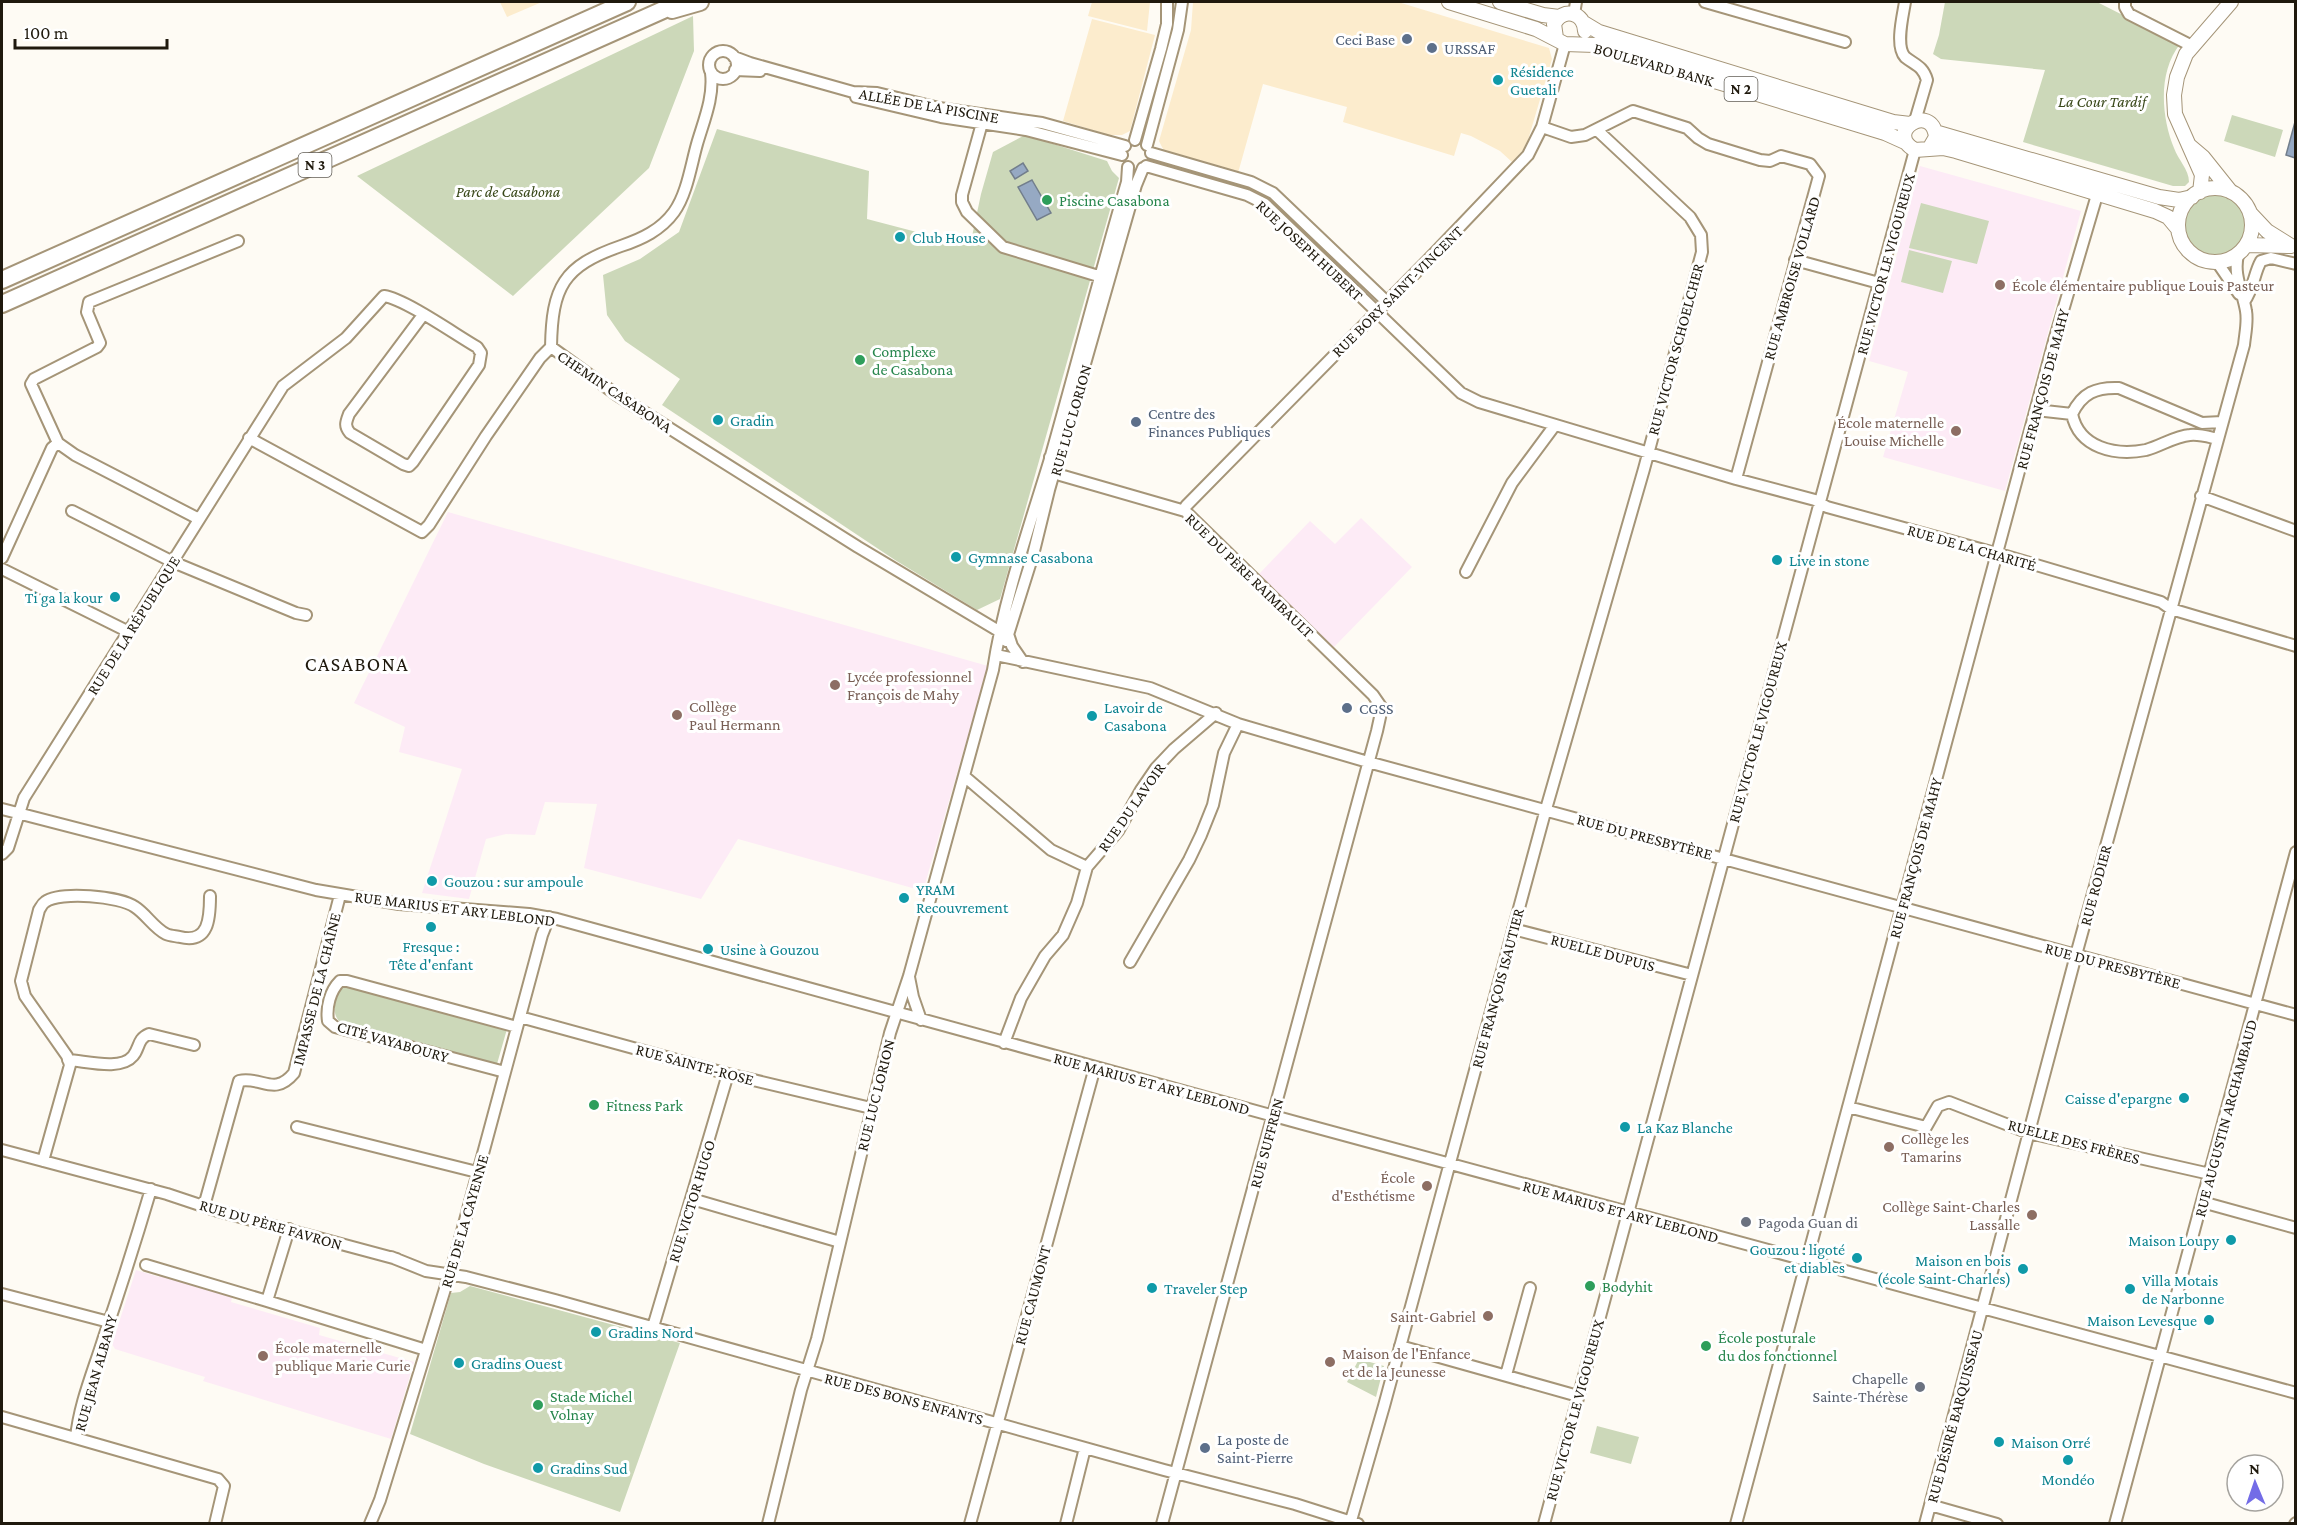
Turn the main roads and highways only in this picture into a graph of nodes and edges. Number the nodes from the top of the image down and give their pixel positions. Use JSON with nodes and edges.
{"nodes":[{"id":1,"x":627,"y":2,"type":"edge"},
{"id":2,"x":681,"y":2,"type":"edge"},
{"id":3,"x":700,"y":2,"type":"edge"},
{"id":4,"x":1449,"y":2,"type":"edge"},
{"id":5,"x":1500,"y":2,"type":"edge"},
{"id":6,"x":2231,"y":2,"type":"edge"},
{"id":7,"x":1578,"y":13,"type":"edge"},
{"id":8,"x":1559,"y":17,"type":"junction"},
{"id":9,"x":628,"y":24,"type":"junction"},
{"id":10,"x":1565,"y":42,"type":"junction"},
{"id":11,"x":1913,"y":122,"type":"junction"},
{"id":12,"x":1935,"y":132,"type":"junction"},
{"id":13,"x":2190,"y":146,"type":"junction"},
{"id":14,"x":1916,"y":147,"type":"junction"},
{"id":15,"x":2231,"y":192,"type":"junction"},
{"id":16,"x":2196,"y":194,"type":"junction"},
{"id":17,"x":2250,"y":213,"type":"junction"},
{"id":18,"x":2178,"y":229,"type":"junction"},
{"id":19,"x":2293,"y":247,"type":"edge"},
{"id":20,"x":2242,"y":250,"type":"junction"},
{"id":21,"x":2,"y":280,"type":"edge"},
{"id":22,"x":2,"y":304,"type":"edge"}],
"edges":[{"from":1,"to":21,"type":"highway","number":"N 3"},
{"from":2,"to":9,"type":"highway","number":"N 3"},
{"from":3,"to":9,"type":"highway","number":"N 3"},
{"from":4,"to":10,"type":"main road","name":"BOULEVARD BANK","number":"N 2"},
{"from":5,"to":8,"type":"main road"},
{"from":6,"to":13,"type":"main road"},
{"from":7,"to":8,"type":"main road"},
{"from":7,"to":10,"type":"main road"},
{"from":7,"to":11,"type":"main road","name":"BOULEVARD BANK","number":"N 2"},
{"from":8,"to":10,"type":"main road"},
{"from":9,"to":22,"type":"highway","number":"N 3"},
{"from":10,"to":14,"type":"main road","name":"BOULEVARD BANK","number":"N 2"},
{"from":11,"to":12,"type":"main road","number":"N 2"},
{"from":11,"to":14,"type":"main road"},
{"from":12,"to":14,"type":"main road"},
{"from":12,"to":16,"type":"main road","number":"N 2"},
{"from":13,"to":15,"type":"main road"},
{"from":13,"to":16,"type":"main road"},
{"from":14,"to":18,"type":"main road","name":"BOULEVARD BANK","number":"N 2"},
{"from":15,"to":16,"type":"main road","number":"N 2"},
{"from":15,"to":17,"type":"main road"},
{"from":16,"to":18,"type":"main road"},
{"from":17,"to":19,"type":"main road"},
{"from":17,"to":20,"type":"main road"},
{"from":18,"to":20,"type":"main road","number":"N 2"},
{"from":19,"to":20,"type":"main road"}]}
